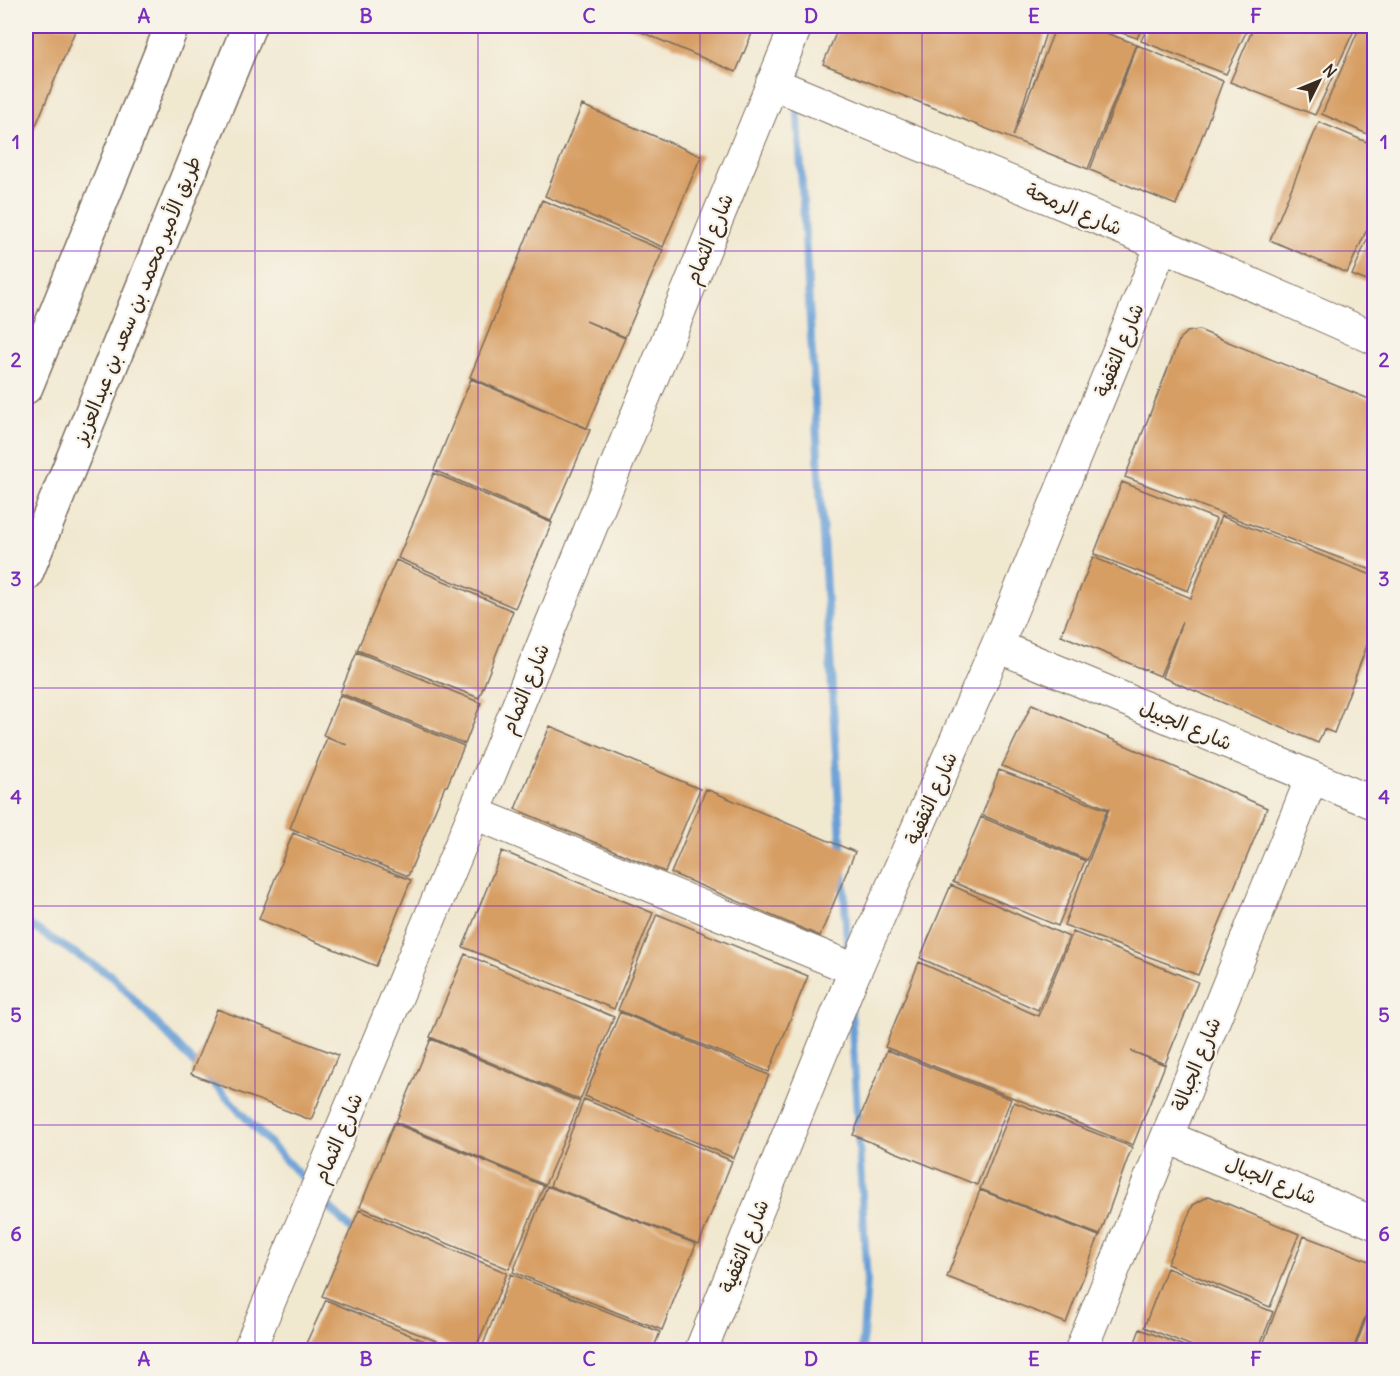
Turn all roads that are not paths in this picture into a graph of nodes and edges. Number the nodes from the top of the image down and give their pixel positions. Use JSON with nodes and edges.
{"nodes":[{"id":1,"x":172,"y":26,"type":"edge"},
{"id":2,"x":249,"y":26,"type":"edge"},
{"id":3,"x":796,"y":26,"type":"edge"},
{"id":4,"x":772,"y":83,"type":"junction"},
{"id":5,"x":1162,"y":246,"type":"junction"},
{"id":6,"x":1374,"y":338,"type":"edge"},
{"id":7,"x":26,"y":387,"type":"edge"},
{"id":8,"x":26,"y":574,"type":"edge"},
{"id":9,"x":997,"y":646,"type":"junction"},
{"id":10,"x":1312,"y":777,"type":"junction"},
{"id":11,"x":1374,"y":803,"type":"edge"},
{"id":12,"x":474,"y":813,"type":"junction"},
{"id":13,"x":856,"y":970,"type":"junction"},
{"id":14,"x":1167,"y":1137,"type":"junction"},
{"id":15,"x":1374,"y":1223,"type":"edge"},
{"id":16,"x":249,"y":1350,"type":"edge"},
{"id":17,"x":701,"y":1350,"type":"edge"},
{"id":18,"x":1081,"y":1350,"type":"edge"}],
"edges":[{"from":1,"to":7,"type":"main road"},
{"from":2,"to":8,"type":"main road","name":"طريق الأمير محمد بن سعد بن عبدالعزيز"},
{"from":3,"to":4,"type":"street","name":"شارع الثمام"},
{"from":4,"to":5,"type":"street","name":"شارع الرمحة"},
{"from":4,"to":12,"type":"street","name":"شارع الثمام"},
{"from":5,"to":6,"type":"street","name":"شارع الرمحة"},
{"from":5,"to":9,"type":"street","name":"شارع الثقفية"},
{"from":9,"to":10,"type":"street","name":"شارع الجبيل"},
{"from":9,"to":13,"type":"street","name":"شارع الثقفية"},
{"from":10,"to":11,"type":"street","name":"شارع الجبيل"},
{"from":10,"to":14,"type":"street","name":"شارع الجبالة"},
{"from":12,"to":13,"type":"street"},
{"from":12,"to":16,"type":"street","name":"شارع الثمام"},
{"from":13,"to":17,"type":"street","name":"شارع الثقفية"},
{"from":14,"to":15,"type":"street","name":"شارع الجبال"},
{"from":14,"to":18,"type":"street","name":"شارع الجبالة"}]}
